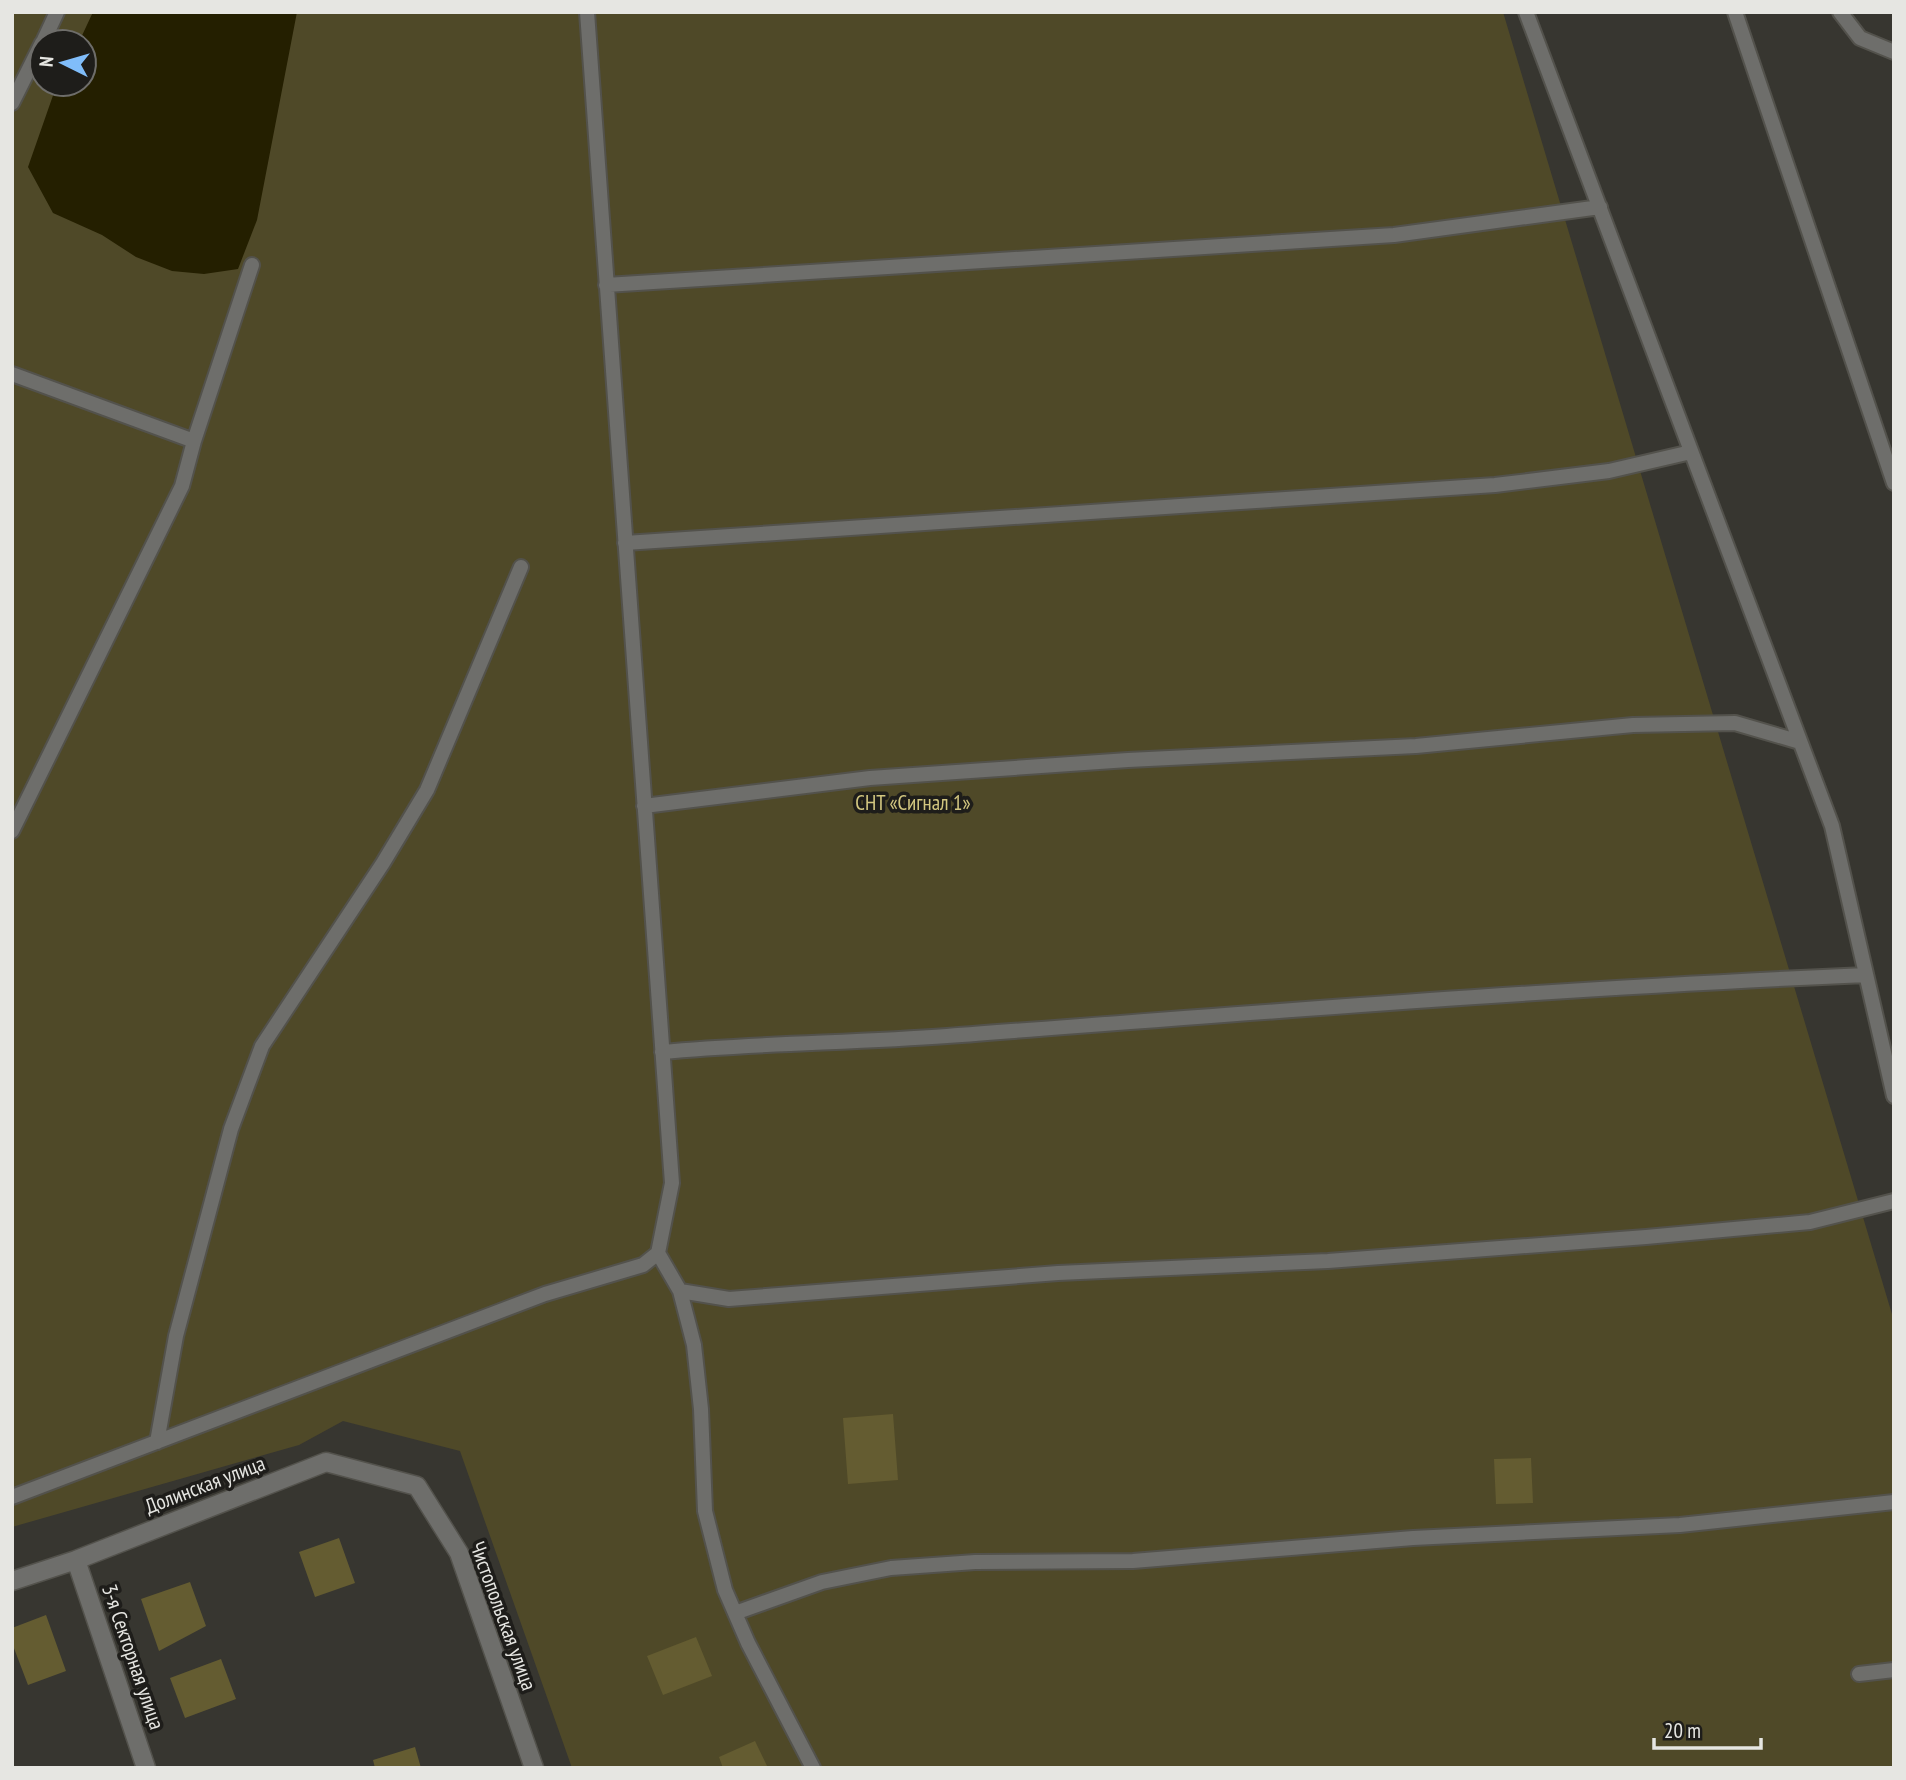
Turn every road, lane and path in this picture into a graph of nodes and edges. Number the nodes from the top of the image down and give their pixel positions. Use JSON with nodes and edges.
{"nodes":[{"id":1,"x":57,"y":12,"type":"edge"},
{"id":2,"x":587,"y":12,"type":"edge"},
{"id":3,"x":1526,"y":12,"type":"edge"},
{"id":4,"x":1735,"y":12,"type":"edge"},
{"id":5,"x":1840,"y":12,"type":"edge"},
{"id":6,"x":49,"y":28,"type":"edge"},
{"id":7,"x":1894,"y":52,"type":"edge"},
{"id":8,"x":28,"y":71,"type":"edge"},
{"id":9,"x":12,"y":103,"type":"edge"},
{"id":10,"x":1600,"y":207,"type":"junction"},
{"id":11,"x":252,"y":265,"type":"dead end"},
{"id":12,"x":606,"y":285,"type":"junction"},
{"id":13,"x":12,"y":374,"type":"edge"},
{"id":14,"x":194,"y":441,"type":"junction"},
{"id":15,"x":1691,"y":452,"type":"junction"},
{"id":16,"x":1894,"y":483,"type":"edge"},
{"id":17,"x":625,"y":543,"type":"junction"},
{"id":18,"x":521,"y":567,"type":"dead end"},
{"id":19,"x":1800,"y":742,"type":"junction"},
{"id":20,"x":644,"y":806,"type":"junction"},
{"id":21,"x":12,"y":831,"type":"edge"},
{"id":22,"x":1866,"y":975,"type":"junction"},
{"id":23,"x":662,"y":1052,"type":"junction"},
{"id":24,"x":1894,"y":1096,"type":"edge"},
{"id":25,"x":1894,"y":1201,"type":"edge"},
{"id":26,"x":658,"y":1253,"type":"junction"},
{"id":27,"x":680,"y":1291,"type":"junction"},
{"id":28,"x":157,"y":1442,"type":"junction"},
{"id":29,"x":416,"y":1486,"type":"joint"},
{"id":30,"x":12,"y":1497,"type":"edge"},
{"id":31,"x":1894,"y":1502,"type":"edge"},
{"id":32,"x":76,"y":1560,"type":"junction"},
{"id":33,"x":12,"y":1581,"type":"edge"},
{"id":34,"x":735,"y":1613,"type":"junction"},
{"id":35,"x":1894,"y":1670,"type":"edge"},
{"id":36,"x":1859,"y":1674,"type":"dead end"},
{"id":37,"x":146,"y":1768,"type":"edge"},
{"id":38,"x":534,"y":1768,"type":"edge"},
{"id":39,"x":813,"y":1768,"type":"edge"}],
"edges":[{"from":1,"to":6,"type":"lane"},
{"from":2,"to":12,"type":"lane"},
{"from":3,"to":10,"type":"lane"},
{"from":4,"to":16,"type":"lane"},
{"from":5,"to":7,"type":"lane"},
{"from":8,"to":9,"type":"lane"},
{"from":10,"to":12,"type":"lane"},
{"from":10,"to":15,"type":"lane"},
{"from":11,"to":14,"type":"lane"},
{"from":12,"to":17,"type":"lane"},
{"from":13,"to":14,"type":"lane"},
{"from":14,"to":21,"type":"lane"},
{"from":15,"to":17,"type":"lane"},
{"from":15,"to":19,"type":"lane"},
{"from":17,"to":20,"type":"lane"},
{"from":18,"to":28,"type":"lane"},
{"from":19,"to":20,"type":"lane"},
{"from":19,"to":22,"type":"lane"},
{"from":20,"to":23,"type":"lane"},
{"from":22,"to":23,"type":"lane"},
{"from":22,"to":24,"type":"lane"},
{"from":23,"to":26,"type":"lane"},
{"from":25,"to":27,"type":"lane"},
{"from":26,"to":27,"type":"lane"},
{"from":26,"to":28,"type":"lane"},
{"from":27,"to":34,"type":"lane"},
{"from":28,"to":30,"type":"lane"},
{"from":29,"to":32,"type":"street","name":"Долинская улица"},
{"from":29,"to":38,"type":"street","name":"Чистопольская улица"},
{"from":31,"to":34,"type":"lane"},
{"from":32,"to":33,"type":"street","name":"Долинская улица"},
{"from":32,"to":37,"type":"street","name":"3-я Секторная улица"},
{"from":34,"to":39,"type":"lane"},
{"from":35,"to":36,"type":"lane"}]}
